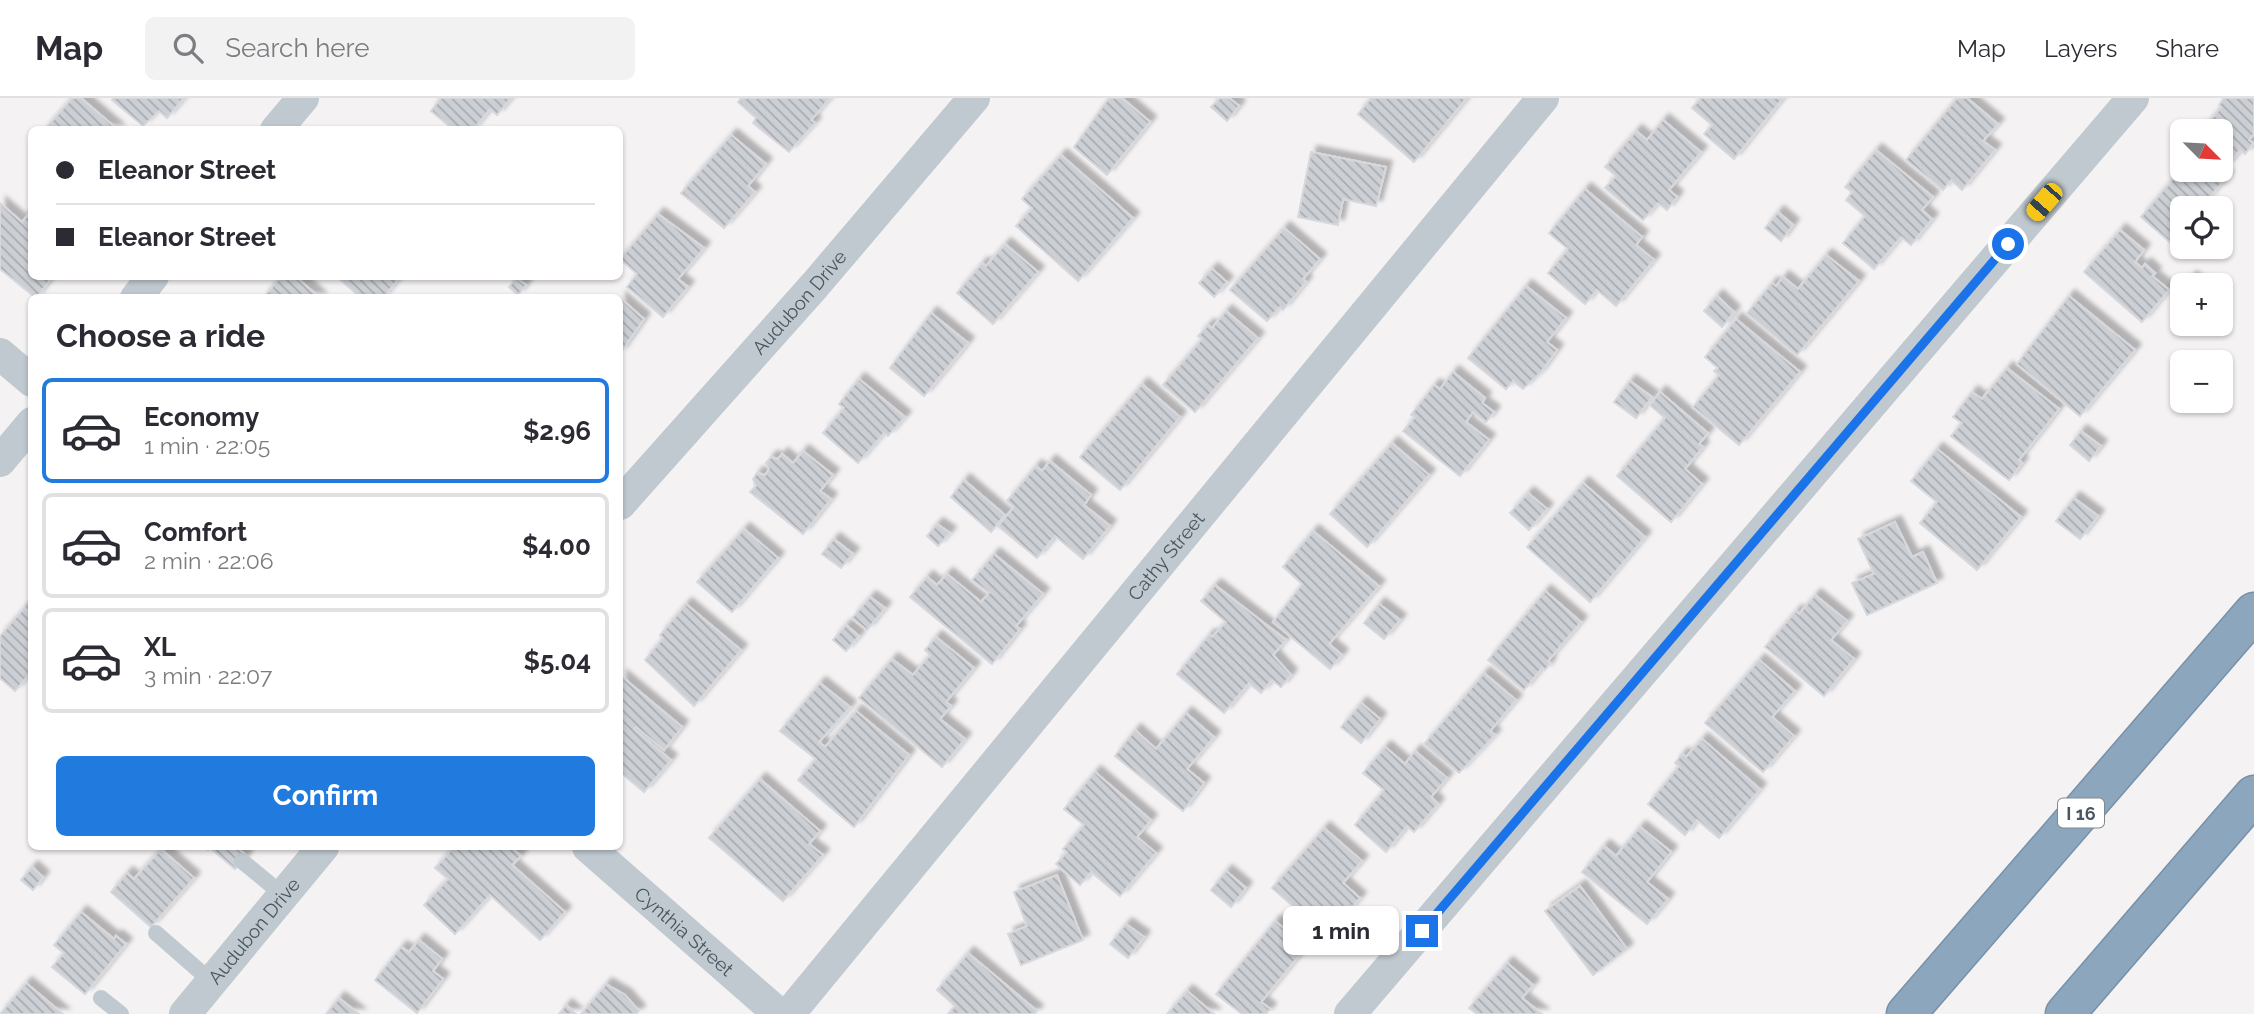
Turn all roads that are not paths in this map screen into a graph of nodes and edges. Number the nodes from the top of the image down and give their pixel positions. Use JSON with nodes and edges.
{"nodes":[{"id":1,"x":303,"y":98,"type":"edge"},
{"id":2,"x":974,"y":98,"type":"edge"},
{"id":3,"x":1543,"y":98,"type":"edge"},
{"id":4,"x":2133,"y":98,"type":"edge"},
{"id":5,"x":279,"y":126,"type":"edge"},
{"id":6,"x":150,"y":280,"type":"edge"},
{"id":7,"x":139,"y":294,"type":"edge"},
{"id":8,"x":0,"y":354,"type":"edge"},
{"id":9,"x":28,"y":378,"type":"edge"},
{"id":10,"x":28,"y":428,"type":"edge"},
{"id":11,"x":0,"y":461,"type":"edge"},
{"id":12,"x":623,"y":502,"type":"edge"},
{"id":13,"x":2254,"y":612,"type":"edge"},
{"id":14,"x":2254,"y":795,"type":"edge"},
{"id":15,"x":320,"y":850,"type":"edge"},
{"id":16,"x":591,"y":850,"type":"edge"},
{"id":17,"x":242,"y":861,"type":"dead end"},
{"id":18,"x":283,"y":895,"type":"junction"},
{"id":19,"x":156,"y":933,"type":"dead end"},
{"id":20,"x":212,"y":982,"type":"junction"},
{"id":21,"x":102,"y":998,"type":"dead end"},
{"id":22,"x":121,"y":1014,"type":"edge"},
{"id":23,"x":185,"y":1014,"type":"edge"},
{"id":24,"x":779,"y":1014,"type":"edge"},
{"id":25,"x":789,"y":1014,"type":"edge"},
{"id":26,"x":1350,"y":1014,"type":"edge"},
{"id":27,"x":1906,"y":1014,"type":"edge"},
{"id":28,"x":2065,"y":1014,"type":"edge"}],
"edges":[{"from":1,"to":5,"type":"street"},
{"from":2,"to":12,"type":"street","name":"Audubon Drive"},
{"from":3,"to":25,"type":"street","name":"Cathy Street"},
{"from":4,"to":26,"type":"street"},
{"from":6,"to":7,"type":"street"},
{"from":8,"to":9,"type":"street"},
{"from":10,"to":11,"type":"street"},
{"from":13,"to":27,"type":"highway","number":"I 16"},
{"from":14,"to":28,"type":"highway"},
{"from":15,"to":18,"type":"street","name":"Audubon Drive"},
{"from":16,"to":24,"type":"street","name":"Cynthia Street"},
{"from":17,"to":18,"type":"lane"},
{"from":18,"to":20,"type":"street","name":"Audubon Drive"},
{"from":19,"to":20,"type":"lane"},
{"from":20,"to":23,"type":"street","name":"Audubon Drive"},
{"from":21,"to":22,"type":"lane"}]}
